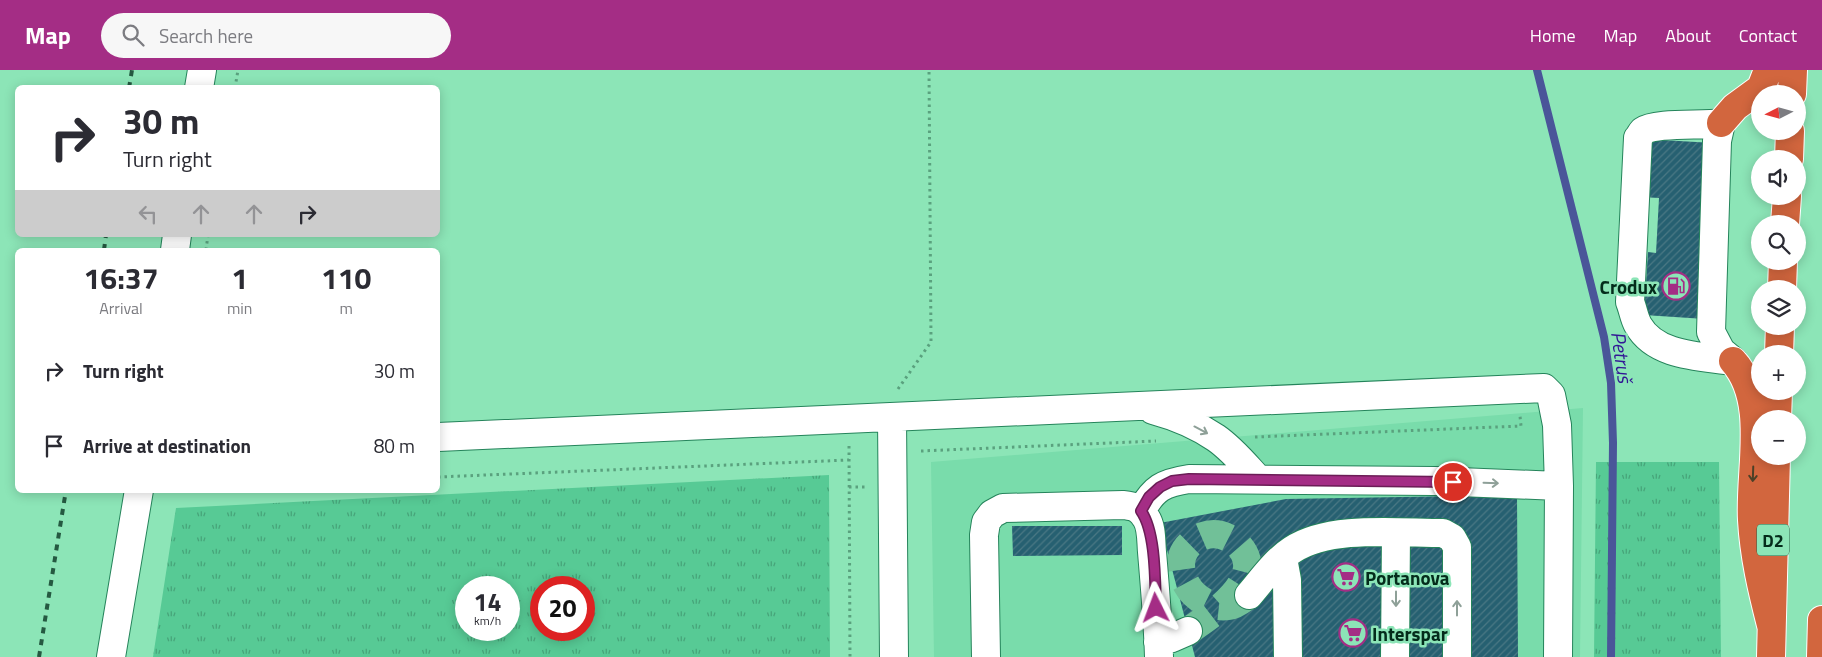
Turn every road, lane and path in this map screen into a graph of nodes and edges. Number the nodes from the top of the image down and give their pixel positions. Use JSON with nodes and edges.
{"nodes":[{"id":1,"x":202,"y":70,"type":"edge"},
{"id":2,"x":238,"y":70,"type":"edge"},
{"id":3,"x":929,"y":70,"type":"edge"},
{"id":4,"x":1768,"y":70,"type":"edge"},
{"id":5,"x":1793,"y":70,"type":"edge"},
{"id":6,"x":200,"y":85,"type":"edge"},
{"id":7,"x":236,"y":85,"type":"edge"},
{"id":8,"x":1792,"y":85,"type":"edge"},
{"id":9,"x":1721,"y":122,"type":"junction"},
{"id":10,"x":1733,"y":361,"type":"junction"},
{"id":11,"x":1140,"y":405,"type":"junction"},
{"id":12,"x":892,"y":417,"type":"junction"},
{"id":13,"x":849,"y":418,"type":"junction"},
{"id":14,"x":440,"y":437,"type":"edge"},
{"id":15,"x":849,"y":460,"type":"junction"},
{"id":16,"x":1776,"y":465,"type":"edge"},
{"id":17,"x":440,"y":477,"type":"edge"},
{"id":18,"x":1258,"y":478,"type":"junction"},
{"id":19,"x":1559,"y":486,"type":"junction"},
{"id":20,"x":138,"y":493,"type":"edge"},
{"id":21,"x":1141,"y":511,"type":"junction"},
{"id":22,"x":1396,"y":533,"type":"junction"},
{"id":23,"x":1283,"y":558,"type":"junction"},
{"id":24,"x":1249,"y":595,"type":"tunnel mouth"},
{"id":25,"x":1822,"y":620,"type":"edge"},
{"id":26,"x":1771,"y":625,"type":"junction"},
{"id":27,"x":1188,"y":631,"type":"tunnel mouth"},
{"id":28,"x":1158,"y":649,"type":"edge"},
{"id":29,"x":111,"y":657,"type":"edge"},
{"id":30,"x":850,"y":657,"type":"edge"},
{"id":31,"x":894,"y":657,"type":"edge"},
{"id":32,"x":986,"y":657,"type":"edge"},
{"id":33,"x":1288,"y":657,"type":"edge"},
{"id":34,"x":1395,"y":657,"type":"edge"},
{"id":35,"x":1457,"y":657,"type":"edge"},
{"id":36,"x":1558,"y":657,"type":"edge"},
{"id":37,"x":1771,"y":657,"type":"edge"},
{"id":38,"x":1821,"y":657,"type":"edge"}],
"edges":[{"from":1,"to":6,"type":"street"},
{"from":2,"to":7,"type":"path"},
{"from":3,"to":12,"type":"path"},
{"from":4,"to":9,"type":"highway"},
{"from":5,"to":8,"type":"highway"},
{"from":9,"to":10,"type":"street"},
{"from":9,"to":10,"type":"street"},
{"from":10,"to":26,"type":"highway","one_way":true},
{"from":11,"to":12,"type":"street"},
{"from":11,"to":18,"type":"street","one_way":true},
{"from":11,"to":19,"type":"street"},
{"from":12,"to":13,"type":"street"},
{"from":12,"to":31,"type":"street"},
{"from":13,"to":14,"type":"street"},
{"from":13,"to":15,"type":"path"},
{"from":15,"to":17,"type":"path"},
{"from":15,"to":30,"type":"path"},
{"from":16,"to":26,"type":"highway","number":"D2"},
{"from":18,"to":19,"type":"street","one_way":true},
{"from":18,"to":21,"type":"street"},
{"from":19,"to":36,"type":"street"},
{"from":20,"to":29,"type":"street"},
{"from":21,"to":28,"type":"street"},
{"from":21,"to":32,"type":"street"},
{"from":22,"to":23,"type":"street"},
{"from":22,"to":34,"type":"street","one_way":true},
{"from":35,"to":22,"type":"street","one_way":true},
{"from":23,"to":24,"type":"street"},
{"from":23,"to":33,"type":"street"},
{"from":25,"to":38,"type":"highway"},
{"from":26,"to":37,"type":"highway","number":"D2"},
{"from":27,"to":28,"type":"street"}]}
